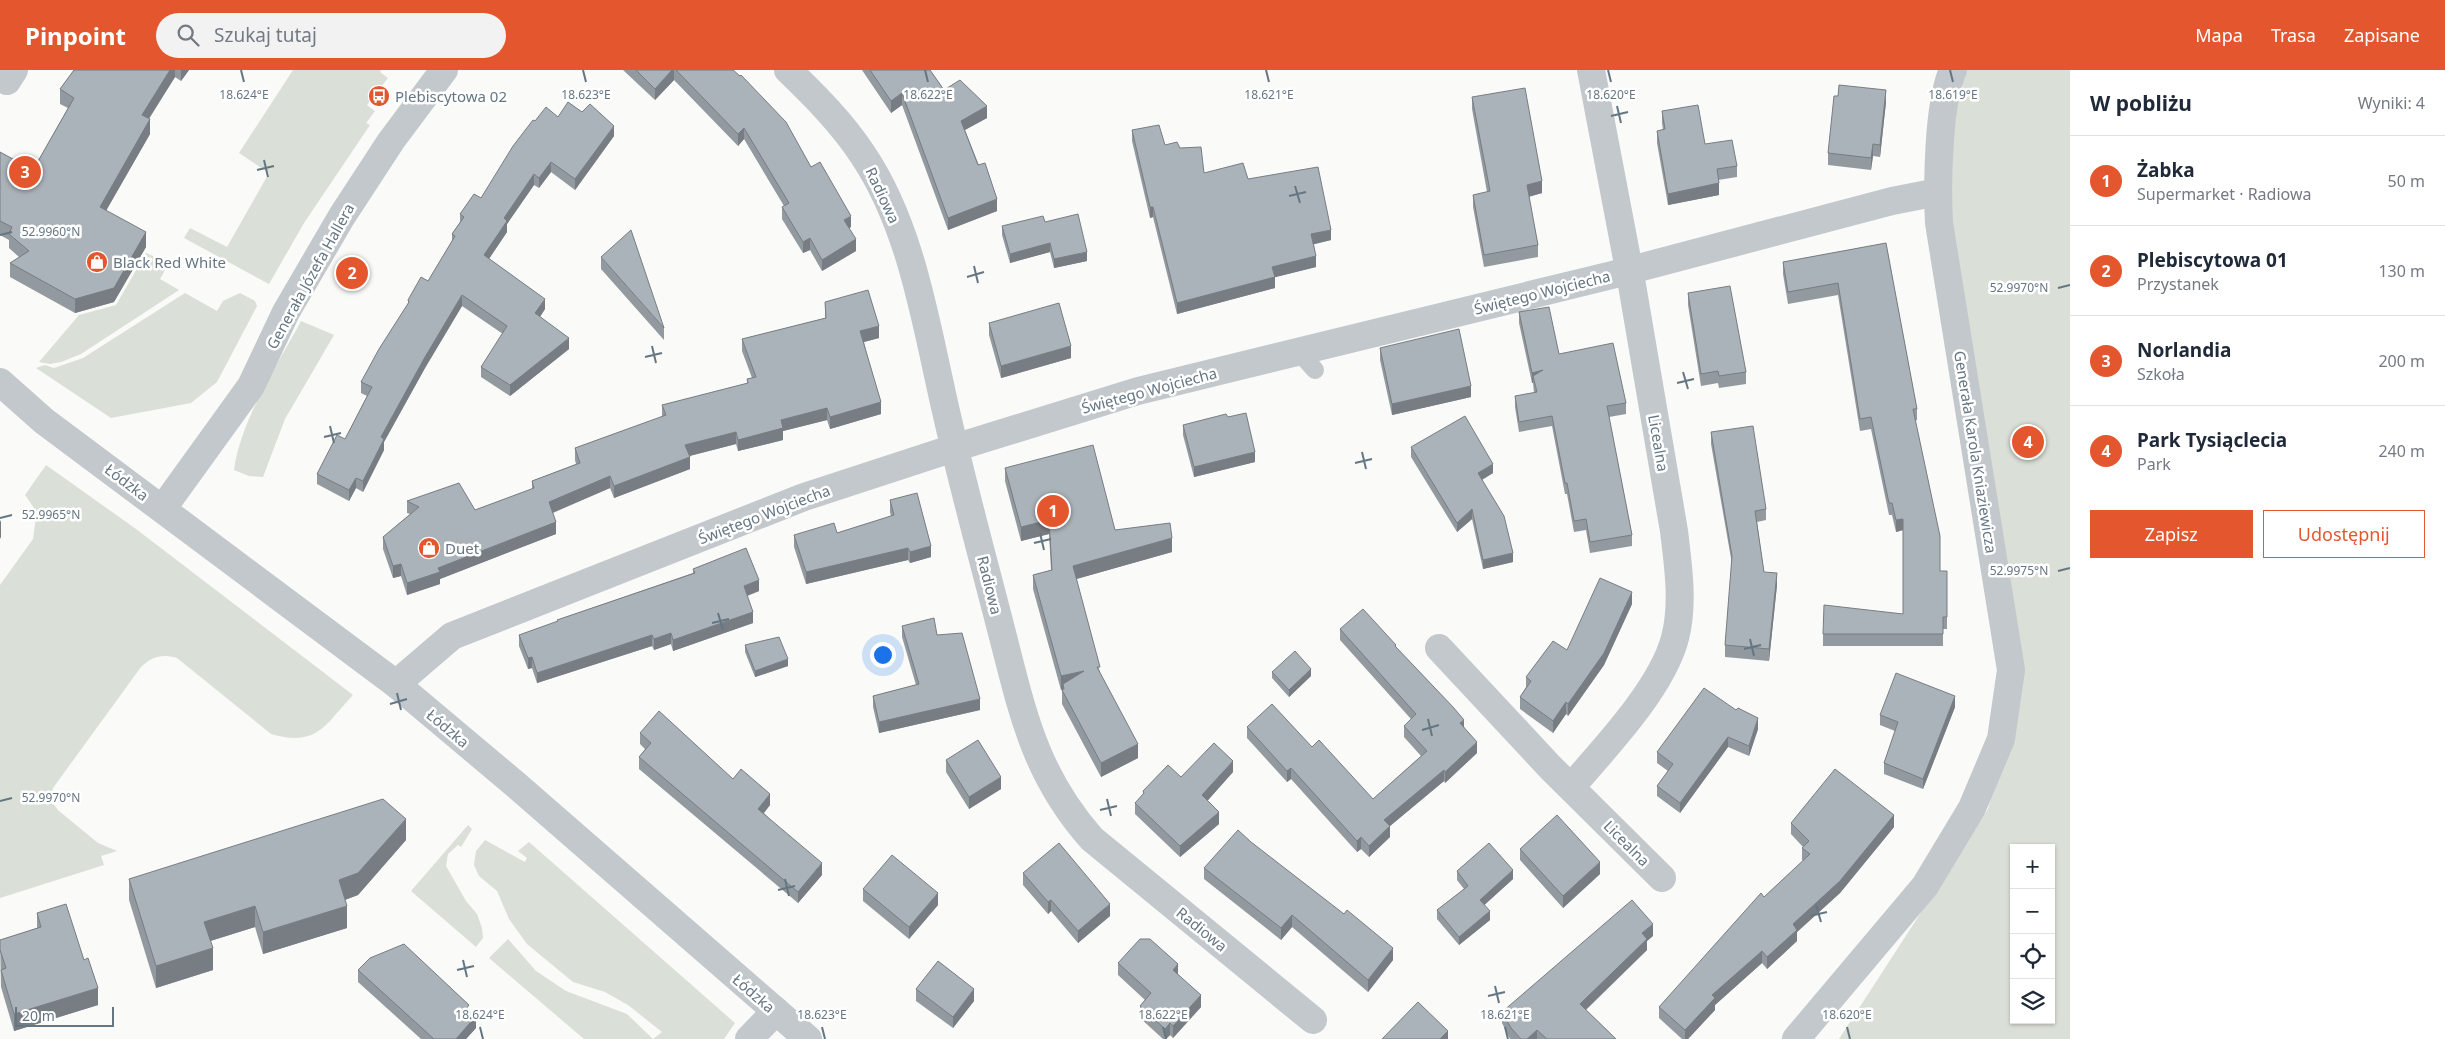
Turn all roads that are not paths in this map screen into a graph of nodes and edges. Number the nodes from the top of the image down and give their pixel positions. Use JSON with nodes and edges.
{"nodes":[{"id":1,"x":444,"y":70,"type":"edge"},
{"id":2,"x":788,"y":70,"type":"edge"},
{"id":3,"x":1591,"y":70,"type":"edge"},
{"id":4,"x":1953,"y":70,"type":"edge"},
{"id":5,"x":1938,"y":192,"type":"junction"},
{"id":6,"x":1629,"y":270,"type":"junction"},
{"id":7,"x":0,"y":382,"type":"edge"},
{"id":8,"x":954,"y":448,"type":"junction"},
{"id":9,"x":163,"y":508,"type":"junction"},
{"id":10,"x":1439,"y":648,"type":"dead end"},
{"id":11,"x":396,"y":684,"type":"junction"},
{"id":12,"x":1571,"y":787,"type":"junction"},
{"id":13,"x":1662,"y":878,"type":"dead end"},
{"id":14,"x":776,"y":1011,"type":"junction"},
{"id":15,"x":1313,"y":1020,"type":"dead end"},
{"id":16,"x":749,"y":1039,"type":"edge"},
{"id":17,"x":808,"y":1039,"type":"edge"},
{"id":18,"x":1796,"y":1039,"type":"edge"}],
"edges":[{"from":1,"to":9,"type":"street","name":"Generała Józefa Hallera"},
{"from":2,"to":8,"type":"street","name":"Radiowa"},
{"from":3,"to":6,"type":"street","name":"Licealna"},
{"from":4,"to":5,"type":"street","name":"Generała Karola Kniaziewicza"},
{"from":5,"to":6,"type":"street","name":"Świętego Wojciecha"},
{"from":5,"to":18,"type":"street","name":"Generała Karola Kniaziewicza"},
{"from":6,"to":8,"type":"street","name":"Świętego Wojciecha"},
{"from":6,"to":12,"type":"street","name":"Licealna"},
{"from":7,"to":9,"type":"street","name":"Łódzka"},
{"from":8,"to":11,"type":"street","name":"Świętego Wojciecha"},
{"from":8,"to":15,"type":"street","name":"Radiowa"},
{"from":9,"to":11,"type":"street","name":"Łódzka"},
{"from":10,"to":12,"type":"street","name":"Licealna"},
{"from":11,"to":14,"type":"street","name":"Łódzka"},
{"from":12,"to":13,"type":"street","name":"Licealna"},
{"from":14,"to":16,"type":"street"},
{"from":14,"to":17,"type":"street","name":"Łódzka"}]}
